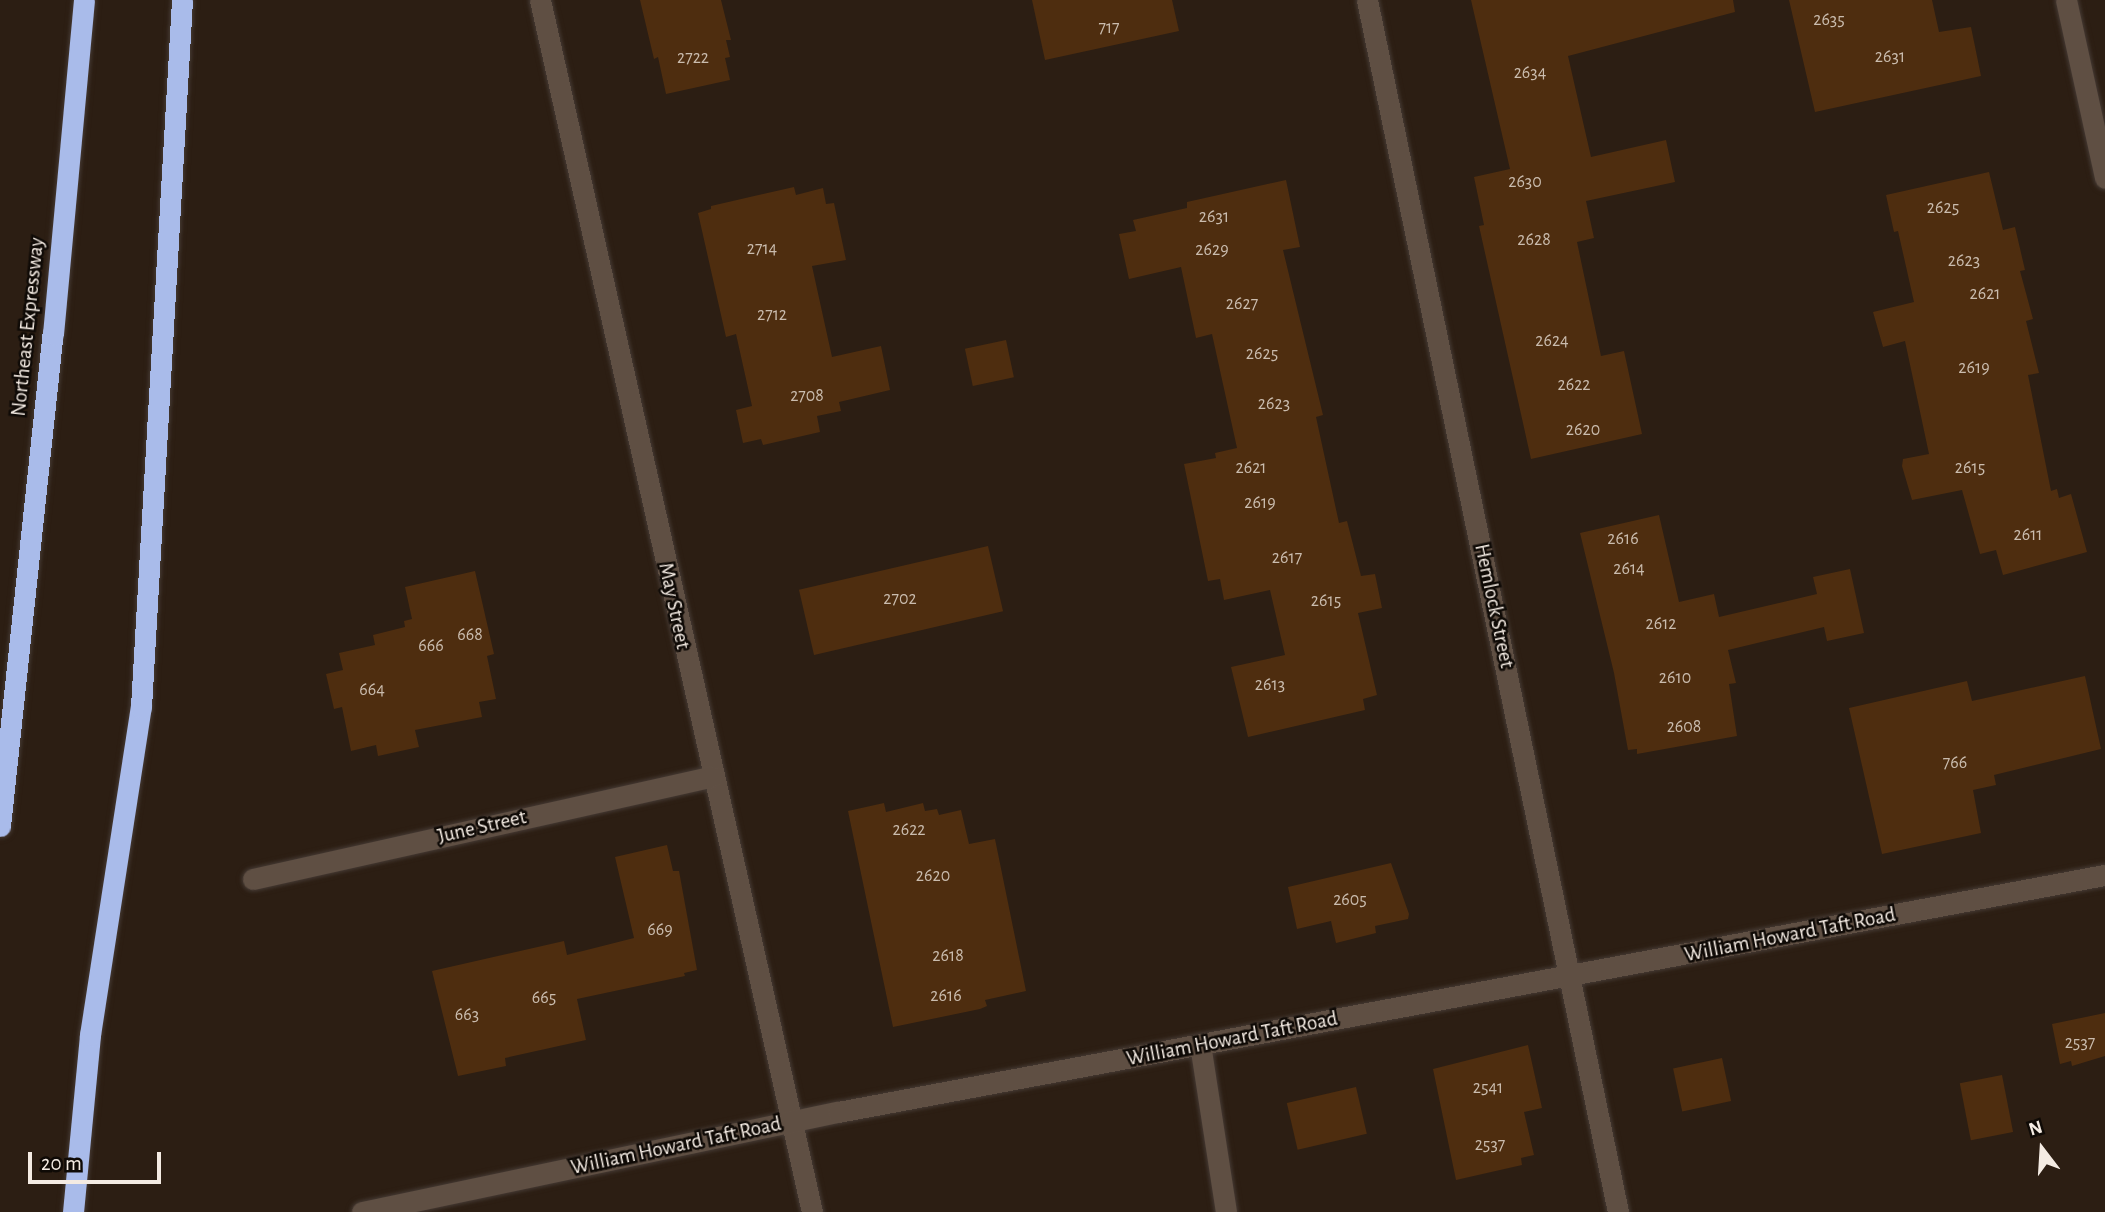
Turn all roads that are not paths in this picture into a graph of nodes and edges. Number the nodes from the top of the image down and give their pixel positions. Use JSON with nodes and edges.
{"nodes":[{"id":1,"x":84,"y":0,"type":"edge"},
{"id":2,"x":182,"y":0,"type":"edge"},
{"id":3,"x":540,"y":0,"type":"edge"},
{"id":4,"x":1367,"y":0,"type":"edge"},
{"id":5,"x":2066,"y":0,"type":"edge"},
{"id":6,"x":2105,"y":178,"type":"edge"},
{"id":7,"x":712,"y":776,"type":"junction"},
{"id":8,"x":0,"y":825,"type":"edge"},
{"id":9,"x":2105,"y":875,"type":"edge"},
{"id":10,"x":253,"y":878,"type":"dead end"},
{"id":11,"x":1570,"y":976,"type":"junction"},
{"id":12,"x":1200,"y":1044,"type":"junction"},
{"id":13,"x":792,"y":1122,"type":"junction"},
{"id":14,"x":74,"y":1212,"type":"edge"},
{"id":15,"x":362,"y":1212,"type":"edge"},
{"id":16,"x":812,"y":1212,"type":"edge"},
{"id":17,"x":1226,"y":1212,"type":"edge"},
{"id":18,"x":1618,"y":1212,"type":"edge"}],
"edges":[{"from":1,"to":8,"type":"highway","name":"Northeast Expressway"},
{"from":2,"to":14,"type":"highway"},
{"from":3,"to":7,"type":"street","name":"May Street"},
{"from":4,"to":11,"type":"street","name":"Hemlock Street"},
{"from":5,"to":6,"type":"street"},
{"from":7,"to":10,"type":"street","name":"June Street"},
{"from":7,"to":13,"type":"street","name":"May Street"},
{"from":9,"to":11,"type":"street","name":"William Howard Taft Road"},
{"from":11,"to":12,"type":"street","name":"William Howard Taft Road"},
{"from":11,"to":18,"type":"street","name":"Hemlock Street"},
{"from":12,"to":13,"type":"street","name":"William Howard Taft Road"},
{"from":12,"to":17,"type":"street"},
{"from":13,"to":15,"type":"street","name":"William Howard Taft Road"},
{"from":13,"to":16,"type":"street","name":"May Street"}]}
